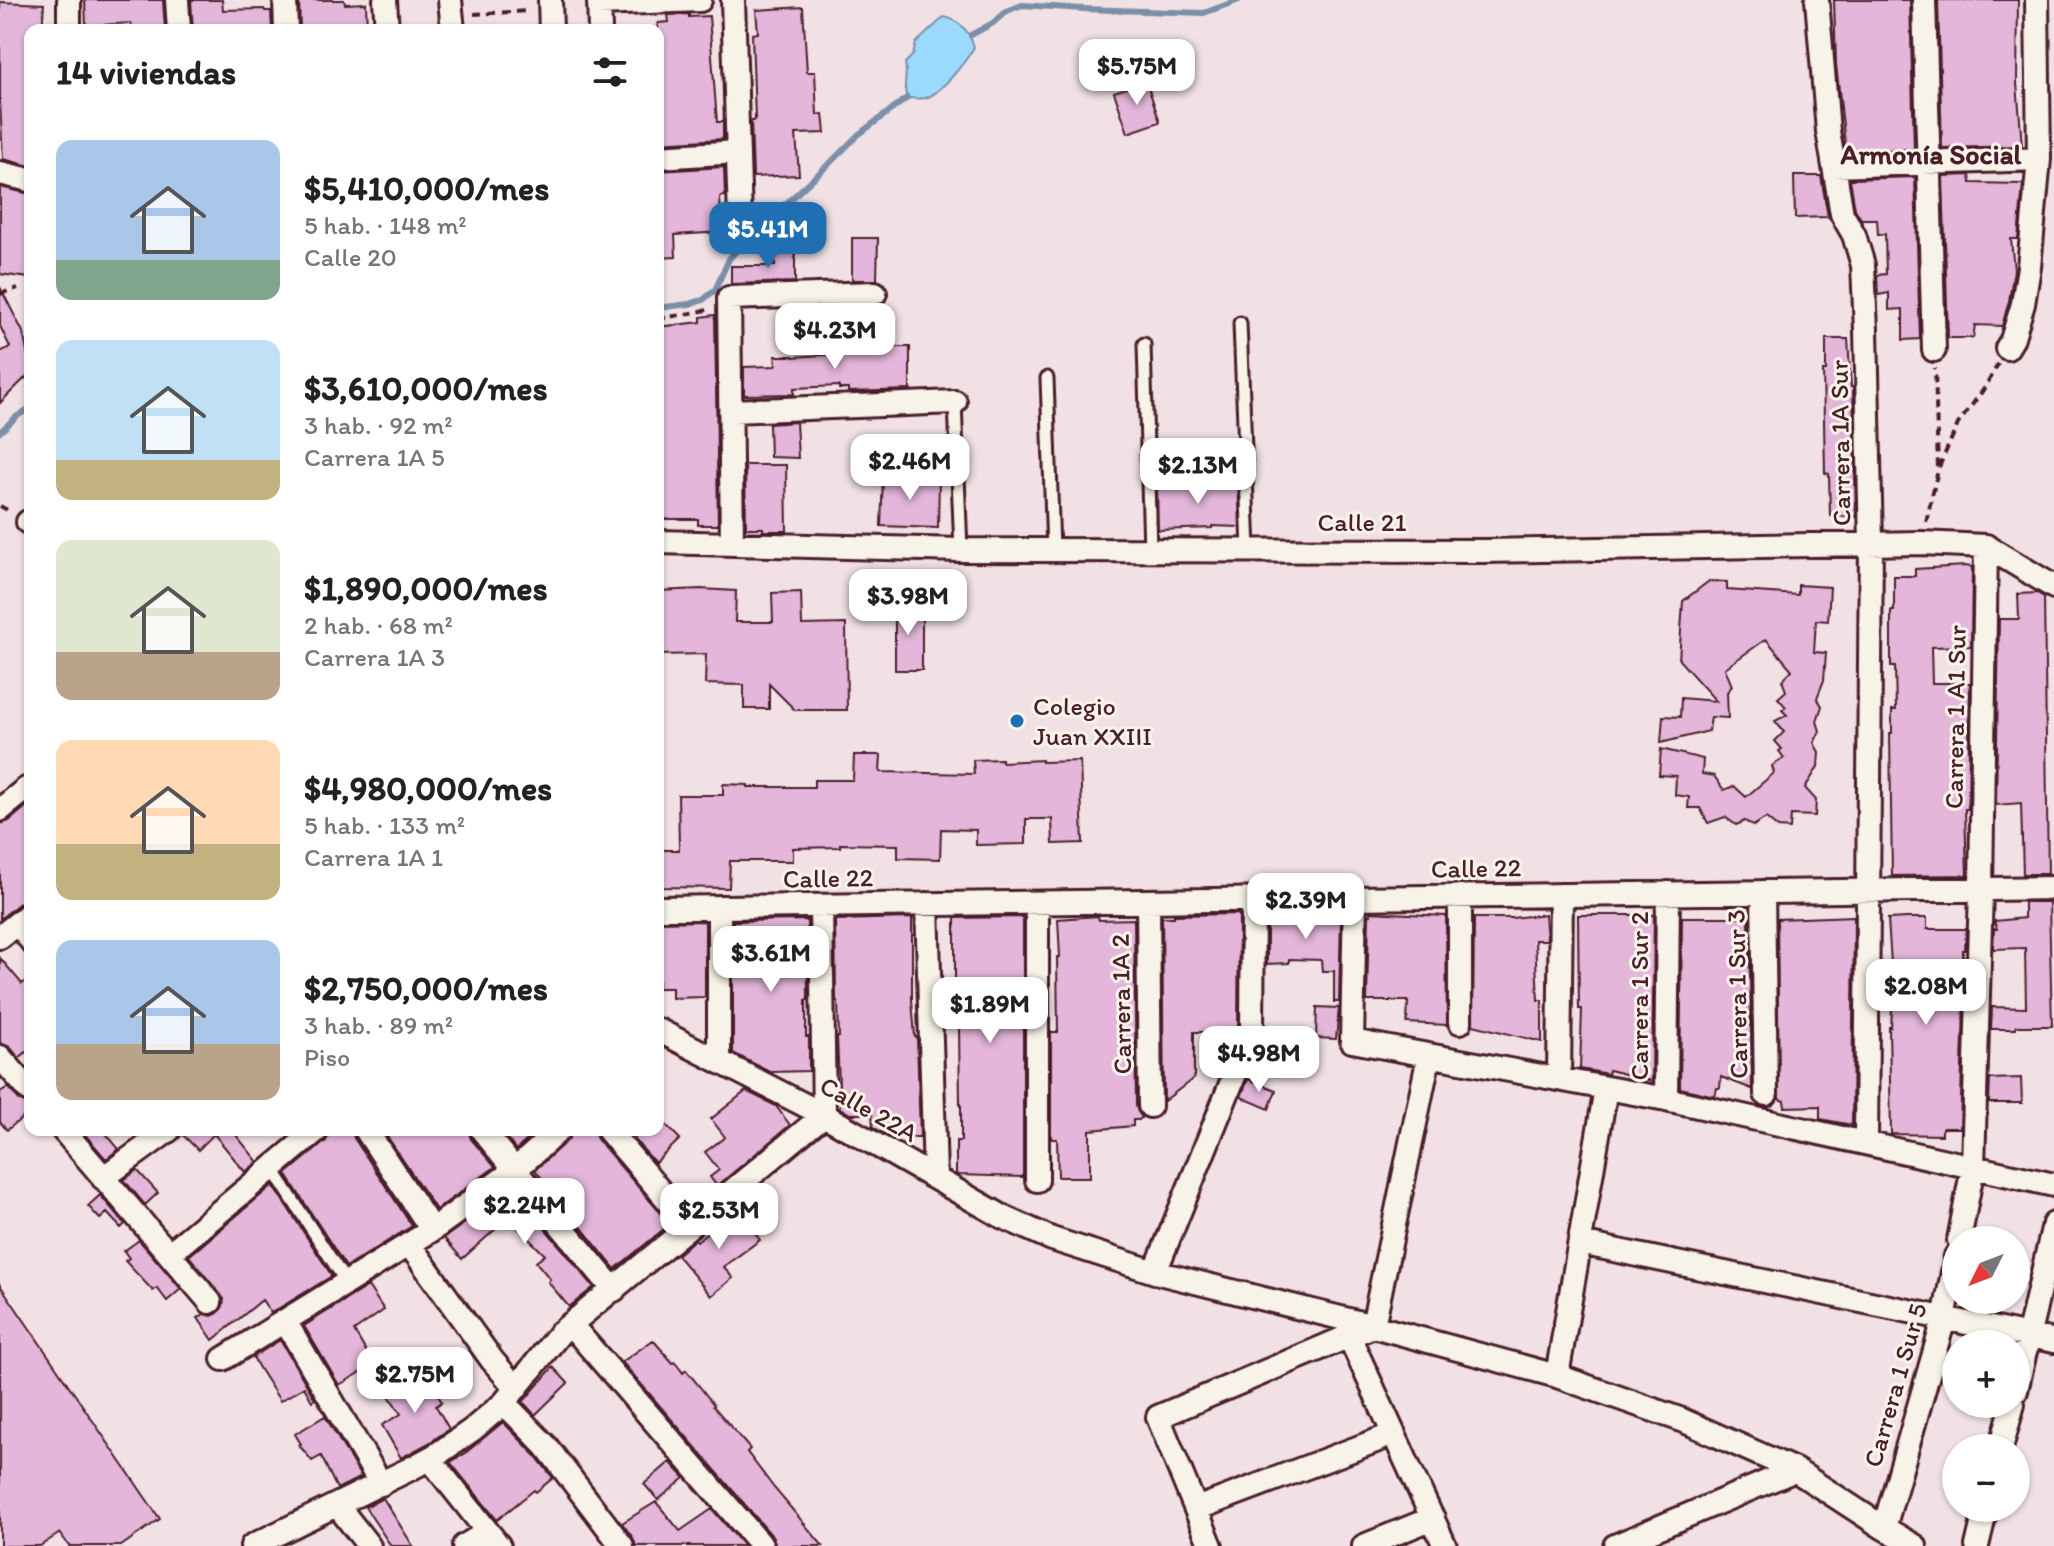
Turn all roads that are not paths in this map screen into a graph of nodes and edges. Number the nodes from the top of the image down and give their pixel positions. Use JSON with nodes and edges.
{"nodes":[{"id":1,"x":69,"y":0,"type":"edge"},
{"id":2,"x":177,"y":0,"type":"edge"},
{"id":3,"x":285,"y":0,"type":"edge"},
{"id":4,"x":385,"y":0,"type":"edge"},
{"id":5,"x":700,"y":0,"type":"edge"},
{"id":6,"x":733,"y":0,"type":"edge"},
{"id":7,"x":1817,"y":0,"type":"edge"},
{"id":8,"x":1924,"y":0,"type":"edge"},
{"id":9,"x":2037,"y":0,"type":"edge"},
{"id":10,"x":599,"y":2,"type":"edge"},
{"id":11,"x":69,"y":24,"type":"edge"},
{"id":12,"x":179,"y":24,"type":"edge"},
{"id":13,"x":286,"y":24,"type":"edge"},
{"id":14,"x":387,"y":24,"type":"edge"},
{"id":15,"x":600,"y":24,"type":"edge"},
{"id":16,"x":738,"y":152,"type":"junction"},
{"id":17,"x":664,"y":157,"type":"edge"},
{"id":18,"x":2039,"y":159,"type":"junction"},
{"id":19,"x":1929,"y":164,"type":"junction"},
{"id":20,"x":1834,"y":166,"type":"junction"},
{"id":21,"x":0,"y":173,"type":"edge"},
{"id":22,"x":24,"y":179,"type":"edge"},
{"id":23,"x":740,"y":220,"type":"dead end"},
{"id":24,"x":875,"y":293,"type":"dead end"},
{"id":25,"x":1240,"y":323,"type":"dead end"},
{"id":26,"x":1144,"y":344,"type":"dead end"},
{"id":27,"x":2007,"y":348,"type":"road end"},
{"id":28,"x":1934,"y":350,"type":"road end"},
{"id":29,"x":1047,"y":378,"type":"dead end"},
{"id":30,"x":955,"y":402,"type":"joint"},
{"id":31,"x":732,"y":411,"type":"junction"},
{"id":32,"x":664,"y":542,"type":"edge"},
{"id":33,"x":732,"y":543,"type":"junction"},
{"id":34,"x":1871,"y":543,"type":"junction"},
{"id":35,"x":1986,"y":546,"type":"junction"},
{"id":36,"x":961,"y":550,"type":"junction"},
{"id":37,"x":1053,"y":550,"type":"junction"},
{"id":38,"x":1150,"y":550,"type":"junction"},
{"id":39,"x":1249,"y":550,"type":"junction"},
{"id":40,"x":2054,"y":587,"type":"edge"},
{"id":41,"x":24,"y":795,"type":"edge"},
{"id":42,"x":0,"y":810,"type":"edge"},
{"id":43,"x":2054,"y":888,"type":"edge"},
{"id":44,"x":1981,"y":889,"type":"junction"},
{"id":45,"x":1867,"y":890,"type":"junction"},
{"id":46,"x":1763,"y":892,"type":"junction"},
{"id":47,"x":1668,"y":893,"type":"junction"},
{"id":48,"x":1561,"y":895,"type":"junction"},
{"id":49,"x":1460,"y":896,"type":"junction"},
{"id":50,"x":1355,"y":898,"type":"junction"},
{"id":51,"x":1253,"y":900,"type":"junction"},
{"id":52,"x":1148,"y":901,"type":"junction"},
{"id":53,"x":1037,"y":903,"type":"junction"},
{"id":54,"x":927,"y":904,"type":"junction"},
{"id":55,"x":821,"y":906,"type":"junction"},
{"id":56,"x":664,"y":908,"type":"edge"},
{"id":57,"x":719,"y":908,"type":"junction"},
{"id":58,"x":1460,"y":1022,"type":"dead end"},
{"id":59,"x":664,"y":1036,"type":"edge"},
{"id":60,"x":1429,"y":1056,"type":"junction"},
{"id":61,"x":0,"y":1057,"type":"edge"},
{"id":62,"x":719,"y":1060,"type":"junction"},
{"id":63,"x":1559,"y":1079,"type":"junction"},
{"id":64,"x":24,"y":1084,"type":"edge"},
{"id":65,"x":1606,"y":1088,"type":"junction"},
{"id":66,"x":1766,"y":1094,"type":"dead end"},
{"id":67,"x":1666,"y":1099,"type":"junction"},
{"id":68,"x":1150,"y":1106,"type":"dead end"},
{"id":69,"x":824,"y":1115,"type":"junction"},
{"id":70,"x":68,"y":1136,"type":"edge"},
{"id":71,"x":161,"y":1136,"type":"edge"},
{"id":72,"x":310,"y":1136,"type":"edge"},
{"id":73,"x":370,"y":1136,"type":"edge"},
{"id":74,"x":487,"y":1136,"type":"edge"},
{"id":75,"x":552,"y":1136,"type":"edge"},
{"id":76,"x":613,"y":1136,"type":"edge"},
{"id":77,"x":1866,"y":1143,"type":"junction"},
{"id":78,"x":1973,"y":1167,"type":"junction"},
{"id":79,"x":272,"y":1168,"type":"junction"},
{"id":80,"x":515,"y":1170,"type":"junction"},
{"id":81,"x":935,"y":1177,"type":"junction"},
{"id":82,"x":103,"y":1178,"type":"junction"},
{"id":83,"x":1037,"y":1180,"type":"dead end"},
{"id":84,"x":2054,"y":1185,"type":"edge"},
{"id":85,"x":2054,"y":1224,"type":"edge"},
{"id":86,"x":690,"y":1226,"type":"junction"},
{"id":87,"x":1962,"y":1226,"type":"edge"},
{"id":88,"x":432,"y":1230,"type":"junction"},
{"id":89,"x":1580,"y":1243,"type":"junction"},
{"id":90,"x":409,"y":1244,"type":"junction"},
{"id":91,"x":169,"y":1254,"type":"junction"},
{"id":92,"x":1155,"y":1272,"type":"junction"},
{"id":93,"x":346,"y":1282,"type":"junction"},
{"id":94,"x":614,"y":1290,"type":"junction"},
{"id":95,"x":210,"y":1302,"type":"dead end"},
{"id":96,"x":1945,"y":1314,"type":"edge"},
{"id":97,"x":1944,"y":1319,"type":"junction"},
{"id":98,"x":285,"y":1321,"type":"junction"},
{"id":99,"x":571,"y":1325,"type":"junction"},
{"id":100,"x":1373,"y":1326,"type":"junction"},
{"id":101,"x":2000,"y":1330,"type":"edge"},
{"id":102,"x":1349,"y":1336,"type":"junction"},
{"id":103,"x":2030,"y":1336,"type":"joint"},
{"id":104,"x":2054,"y":1341,"type":"edge"},
{"id":105,"x":223,"y":1359,"type":"dead end"},
{"id":106,"x":1557,"y":1376,"type":"junction"},
{"id":107,"x":510,"y":1395,"type":"junction"},
{"id":108,"x":1394,"y":1434,"type":"junction"},
{"id":109,"x":430,"y":1459,"type":"junction"},
{"id":110,"x":1795,"y":1470,"type":"junction"},
{"id":111,"x":381,"y":1484,"type":"junction"},
{"id":112,"x":337,"y":1505,"type":"junction"},
{"id":113,"x":1196,"y":1509,"type":"junction"},
{"id":114,"x":1433,"y":1518,"type":"junction"},
{"id":115,"x":1983,"y":1522,"type":"edge"},
{"id":116,"x":1884,"y":1528,"type":"junction"},
{"id":117,"x":493,"y":1539,"type":"edge"},
{"id":118,"x":252,"y":1546,"type":"edge"},
{"id":119,"x":369,"y":1546,"type":"edge"},
{"id":120,"x":464,"y":1546,"type":"edge"},
{"id":121,"x":622,"y":1546,"type":"edge"},
{"id":122,"x":762,"y":1546,"type":"edge"},
{"id":123,"x":1211,"y":1546,"type":"edge"},
{"id":124,"x":1364,"y":1546,"type":"edge"},
{"id":125,"x":1445,"y":1546,"type":"edge"},
{"id":126,"x":1615,"y":1546,"type":"edge"},
{"id":127,"x":1915,"y":1546,"type":"edge"},
{"id":128,"x":1977,"y":1546,"type":"edge"}],
"edges":[{"from":1,"to":11,"type":"street"},
{"from":2,"to":12,"type":"street"},
{"from":3,"to":13,"type":"street"},
{"from":4,"to":14,"type":"street"},
{"from":5,"to":10,"type":"street"},
{"from":6,"to":16,"type":"street"},
{"from":7,"to":20,"type":"street","name":"Carrera 1A Sur"},
{"from":8,"to":19,"type":"street"},
{"from":9,"to":18,"type":"street"},
{"from":10,"to":15,"type":"street"},
{"from":16,"to":17,"type":"street"},
{"from":16,"to":23,"type":"street"},
{"from":18,"to":19,"type":"street"},
{"from":18,"to":27,"type":"street"},
{"from":19,"to":20,"type":"street"},
{"from":19,"to":28,"type":"street"},
{"from":20,"to":34,"type":"street","name":"Carrera 1A Sur"},
{"from":21,"to":22,"type":"street"},
{"from":24,"to":31,"type":"street"},
{"from":25,"to":39,"type":"lane"},
{"from":26,"to":38,"type":"lane"},
{"from":29,"to":37,"type":"lane"},
{"from":30,"to":31,"type":"street"},
{"from":30,"to":36,"type":"lane"},
{"from":31,"to":33,"type":"street"},
{"from":32,"to":33,"type":"street","name":"Calle 21"},
{"from":33,"to":36,"type":"street","name":"Calle 21"},
{"from":34,"to":35,"type":"street","name":"Calle 21"},
{"from":34,"to":39,"type":"street","name":"Calle 21"},
{"from":34,"to":45,"type":"street","name":"Carrera 1A Sur"},
{"from":35,"to":40,"type":"street","name":"Calle 21"},
{"from":35,"to":44,"type":"street","name":"Carrera 1 A1 Sur"},
{"from":36,"to":37,"type":"street","name":"Calle 21"},
{"from":37,"to":38,"type":"street","name":"Calle 21"},
{"from":38,"to":39,"type":"street","name":"Calle 21"},
{"from":41,"to":42,"type":"street"},
{"from":43,"to":44,"type":"street","name":"Calle 22"},
{"from":44,"to":45,"type":"street","name":"Calle 22"},
{"from":44,"to":78,"type":"street"},
{"from":45,"to":46,"type":"street","name":"Calle 22"},
{"from":45,"to":77,"type":"street","name":"Carrera 1A Sur"},
{"from":46,"to":47,"type":"street","name":"Calle 22"},
{"from":46,"to":66,"type":"street","name":"Carrera 1 Sur 3"},
{"from":47,"to":48,"type":"street","name":"Calle 22"},
{"from":47,"to":67,"type":"street","name":"Carrera 1 Sur 2"},
{"from":48,"to":49,"type":"street","name":"Calle 22"},
{"from":48,"to":63,"type":"street"},
{"from":49,"to":50,"type":"street","name":"Calle 22"},
{"from":49,"to":58,"type":"street"},
{"from":50,"to":51,"type":"street","name":"Calle 22"},
{"from":50,"to":60,"type":"street"},
{"from":51,"to":52,"type":"street","name":"Calle 22"},
{"from":51,"to":92,"type":"street"},
{"from":52,"to":53,"type":"street","name":"Calle 22"},
{"from":52,"to":68,"type":"street","name":"Carrera 1A 2"},
{"from":53,"to":54,"type":"street","name":"Calle 22"},
{"from":53,"to":83,"type":"street"},
{"from":54,"to":55,"type":"street","name":"Calle 22"},
{"from":54,"to":81,"type":"street"},
{"from":55,"to":57,"type":"street","name":"Calle 22"},
{"from":55,"to":69,"type":"street"},
{"from":56,"to":57,"type":"street","name":"Calle 22"},
{"from":57,"to":62,"type":"street"},
{"from":59,"to":62,"type":"street","name":"Calle 22A"},
{"from":60,"to":63,"type":"street"},
{"from":60,"to":100,"type":"street"},
{"from":61,"to":64,"type":"street"},
{"from":62,"to":69,"type":"street","name":"Calle 22A"},
{"from":63,"to":65,"type":"street"},
{"from":65,"to":67,"type":"street"},
{"from":65,"to":89,"type":"street"},
{"from":67,"to":77,"type":"street"},
{"from":69,"to":81,"type":"street","name":"Calle 22A"},
{"from":69,"to":86,"type":"street"},
{"from":70,"to":82,"type":"street"},
{"from":71,"to":82,"type":"street"},
{"from":72,"to":79,"type":"street"},
{"from":73,"to":88,"type":"street"},
{"from":74,"to":80,"type":"street"},
{"from":75,"to":80,"type":"street"},
{"from":76,"to":86,"type":"street"},
{"from":77,"to":78,"type":"street"},
{"from":78,"to":84,"type":"street"},
{"from":78,"to":87,"type":"street"},
{"from":79,"to":91,"type":"street"},
{"from":79,"to":93,"type":"lane"},
{"from":80,"to":88,"type":"street"},
{"from":80,"to":94,"type":"street"},
{"from":81,"to":92,"type":"street","name":"Calle 22A"},
{"from":82,"to":91,"type":"street"},
{"from":85,"to":103,"type":"street"},
{"from":86,"to":94,"type":"street"},
{"from":88,"to":90,"type":"street"},
{"from":89,"to":97,"type":"street"},
{"from":89,"to":106,"type":"street"},
{"from":90,"to":93,"type":"street"},
{"from":90,"to":107,"type":"street"},
{"from":91,"to":95,"type":"street"},
{"from":92,"to":100,"type":"street","name":"Calle 22A"},
{"from":93,"to":98,"type":"street"},
{"from":94,"to":99,"type":"street"},
{"from":96,"to":97,"type":"street","name":"Carrera 1 Sur 5"},
{"from":97,"to":101,"type":"street"},
{"from":97,"to":116,"type":"street","name":"Carrera 1 Sur 5"},
{"from":98,"to":105,"type":"street"},
{"from":98,"to":111,"type":"street"},
{"from":99,"to":107,"type":"street"},
{"from":99,"to":122,"type":"street"},
{"from":100,"to":102,"type":"street"},
{"from":100,"to":106,"type":"street","name":"Calle 22A"},
{"from":102,"to":108,"type":"street"},
{"from":102,"to":113,"type":"street"},
{"from":103,"to":104,"type":"street"},
{"from":106,"to":110,"type":"street","name":"Calle 22A"},
{"from":107,"to":109,"type":"street"},
{"from":107,"to":121,"type":"street"},
{"from":108,"to":113,"type":"street"},
{"from":108,"to":114,"type":"street"},
{"from":109,"to":111,"type":"street"},
{"from":109,"to":117,"type":"street"},
{"from":110,"to":116,"type":"street","name":"Calle 22A"},
{"from":110,"to":126,"type":"street"},
{"from":111,"to":112,"type":"street"},
{"from":112,"to":118,"type":"street"},
{"from":112,"to":119,"type":"street"},
{"from":113,"to":123,"type":"street"},
{"from":114,"to":124,"type":"street"},
{"from":114,"to":125,"type":"street"},
{"from":115,"to":128,"type":"street"},
{"from":116,"to":127,"type":"street","name":"Calle 22A"},
{"from":117,"to":120,"type":"street"}]}
